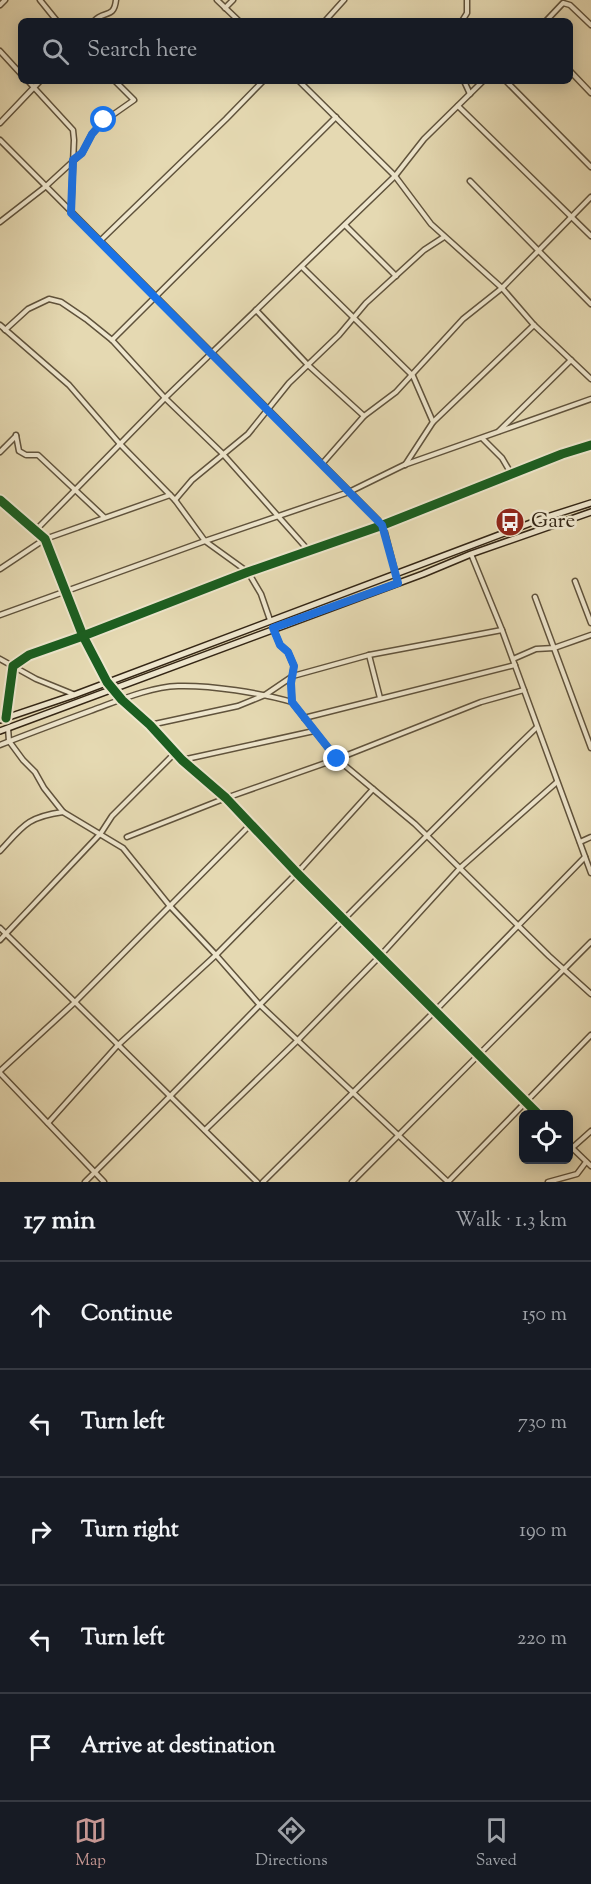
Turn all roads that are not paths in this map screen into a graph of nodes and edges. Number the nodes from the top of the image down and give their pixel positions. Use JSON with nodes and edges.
{"nodes":[{"id":1,"x":5,"y":0,"type":"edge"},
{"id":2,"x":40,"y":0,"type":"edge"},
{"id":3,"x":116,"y":0,"type":"edge"},
{"id":4,"x":217,"y":0,"type":"edge"},
{"id":5,"x":233,"y":0,"type":"edge"},
{"id":6,"x":344,"y":0,"type":"edge"},
{"id":7,"x":467,"y":0,"type":"edge"},
{"id":8,"x":0,"y":5,"type":"edge"},
{"id":9,"x":225,"y":8,"type":"junction"},
{"id":10,"x":55,"y":18,"type":"edge"},
{"id":11,"x":96,"y":18,"type":"edge"},
{"id":12,"x":236,"y":18,"type":"edge"},
{"id":13,"x":328,"y":18,"type":"edge"},
{"id":14,"x":464,"y":18,"type":"edge"},
{"id":15,"x":549,"y":18,"type":"edge"},
{"id":16,"x":591,"y":25,"type":"edge"},
{"id":17,"x":0,"y":51,"type":"edge"},
{"id":18,"x":18,"y":71,"type":"edge"},
{"id":19,"x":573,"y":74,"type":"edge"},
{"id":20,"x":31,"y":84,"type":"edge"},
{"id":21,"x":37,"y":84,"type":"edge"},
{"id":22,"x":118,"y":84,"type":"edge"},
{"id":23,"x":260,"y":84,"type":"edge"},
{"id":24,"x":302,"y":84,"type":"edge"},
{"id":25,"x":465,"y":84,"type":"edge"},
{"id":26,"x":480,"y":84,"type":"edge"},
{"id":27,"x":509,"y":84,"type":"edge"},
{"id":28,"x":34,"y":88,"type":"junction"},
{"id":29,"x":591,"y":93,"type":"edge"},
{"id":30,"x":470,"y":94,"type":"junction"},
{"id":31,"x":458,"y":106,"type":"junction"},
{"id":32,"x":336,"y":117,"type":"junction"},
{"id":33,"x":0,"y":123,"type":"edge"},
{"id":34,"x":0,"y":140,"type":"edge"},
{"id":35,"x":73,"y":160,"type":"junction"},
{"id":36,"x":591,"y":166,"type":"edge"},
{"id":37,"x":395,"y":176,"type":"junction"},
{"id":38,"x":470,"y":181,"type":"dead end"},
{"id":39,"x":45,"y":187,"type":"junction"},
{"id":40,"x":591,"y":197,"type":"edge"},
{"id":41,"x":71,"y":213,"type":"junction"},
{"id":42,"x":572,"y":217,"type":"junction"},
{"id":43,"x":0,"y":222,"type":"edge"},
{"id":44,"x":345,"y":225,"type":"junction"},
{"id":45,"x":591,"y":236,"type":"edge"},
{"id":46,"x":444,"y":237,"type":"junction"},
{"id":47,"x":100,"y":241,"type":"junction"},
{"id":48,"x":538,"y":252,"type":"junction"},
{"id":49,"x":303,"y":267,"type":"junction"},
{"id":50,"x":396,"y":276,"type":"junction"},
{"id":51,"x":502,"y":288,"type":"junction"},
{"id":52,"x":155,"y":297,"type":"junction"},
{"id":53,"x":591,"y":304,"type":"edge"},
{"id":54,"x":256,"y":310,"type":"junction"},
{"id":55,"x":354,"y":318,"type":"junction"},
{"id":56,"x":0,"y":325,"type":"edge"},
{"id":57,"x":534,"y":325,"type":"junction"},
{"id":58,"x":6,"y":330,"type":"junction"},
{"id":59,"x":112,"y":340,"type":"junction"},
{"id":60,"x":211,"y":354,"type":"junction"},
{"id":61,"x":571,"y":360,"type":"junction"},
{"id":62,"x":308,"y":365,"type":"junction"},
{"id":63,"x":412,"y":376,"type":"junction"},
{"id":64,"x":591,"y":379,"type":"edge"},
{"id":65,"x":165,"y":398,"type":"junction"},
{"id":66,"x":591,"y":399,"type":"edge"},
{"id":67,"x":268,"y":411,"type":"junction"},
{"id":68,"x":364,"y":417,"type":"junction"},
{"id":69,"x":433,"y":422,"type":"junction"},
{"id":70,"x":497,"y":432,"type":"junction"},
{"id":71,"x":482,"y":438,"type":"junction"},
{"id":72,"x":120,"y":444,"type":"junction"},
{"id":73,"x":591,"y":445,"type":"edge"},
{"id":74,"x":0,"y":452,"type":"edge"},
{"id":75,"x":222,"y":453,"type":"junction"},
{"id":76,"x":322,"y":465,"type":"junction"},
{"id":77,"x":404,"y":465,"type":"junction"},
{"id":78,"x":512,"y":475,"type":"junction"},
{"id":79,"x":76,"y":489,"type":"junction"},
{"id":80,"x":349,"y":492,"type":"junction"},
{"id":81,"x":170,"y":495,"type":"junction"},
{"id":82,"x":0,"y":500,"type":"edge"},
{"id":83,"x":175,"y":500,"type":"junction"},
{"id":84,"x":591,"y":503,"type":"edge"},
{"id":85,"x":591,"y":512,"type":"edge"},
{"id":86,"x":276,"y":516,"type":"junction"},
{"id":87,"x":104,"y":517,"type":"junction"},
{"id":88,"x":382,"y":525,"type":"junction"},
{"id":89,"x":36,"y":531,"type":"junction"},
{"id":90,"x":45,"y":539,"type":"junction"},
{"id":91,"x":205,"y":541,"type":"junction"},
{"id":92,"x":468,"y":546,"type":"junction"},
{"id":93,"x":309,"y":551,"type":"junction"},
{"id":94,"x":471,"y":554,"type":"junction"},
{"id":95,"x":0,"y":569,"type":"edge"},
{"id":96,"x":248,"y":572,"type":"junction"},
{"id":97,"x":395,"y":575,"type":"junction"},
{"id":98,"x":575,"y":581,"type":"dead end"},
{"id":99,"x":398,"y":583,"type":"junction"},
{"id":100,"x":64,"y":591,"type":"junction"},
{"id":101,"x":535,"y":597,"type":"dead end"},
{"id":102,"x":0,"y":615,"type":"edge"},
{"id":103,"x":270,"y":620,"type":"junction"},
{"id":104,"x":591,"y":623,"type":"edge"},
{"id":105,"x":273,"y":628,"type":"junction"},
{"id":106,"x":502,"y":630,"type":"junction"},
{"id":107,"x":591,"y":635,"type":"edge"},
{"id":108,"x":83,"y":636,"type":"junction"},
{"id":109,"x":554,"y":648,"type":"junction"},
{"id":110,"x":369,"y":655,"type":"junction"},
{"id":111,"x":513,"y":658,"type":"junction"},
{"id":112,"x":0,"y":659,"type":"edge"},
{"id":113,"x":515,"y":664,"type":"junction"},
{"id":114,"x":13,"y":666,"type":"junction"},
{"id":115,"x":293,"y":676,"type":"junction"},
{"id":116,"x":107,"y":682,"type":"junction"},
{"id":117,"x":114,"y":689,"type":"junction"},
{"id":118,"x":524,"y":690,"type":"junction"},
{"id":119,"x":74,"y":695,"type":"junction"},
{"id":120,"x":265,"y":695,"type":"junction"},
{"id":121,"x":380,"y":698,"type":"junction"},
{"id":122,"x":122,"y":700,"type":"junction"},
{"id":123,"x":292,"y":702,"type":"junction"},
{"id":124,"x":304,"y":718,"type":"junction"},
{"id":125,"x":3,"y":719,"type":"edge"},
{"id":126,"x":150,"y":725,"type":"junction"},
{"id":127,"x":8,"y":728,"type":"junction"},
{"id":128,"x":537,"y":728,"type":"junction"},
{"id":129,"x":0,"y":731,"type":"edge"},
{"id":130,"x":314,"y":731,"type":"junction"},
{"id":131,"x":9,"y":741,"type":"junction"},
{"id":132,"x":0,"y":745,"type":"edge"},
{"id":133,"x":591,"y":748,"type":"edge"},
{"id":134,"x":176,"y":753,"type":"junction"},
{"id":135,"x":337,"y":759,"type":"junction"},
{"id":136,"x":182,"y":760,"type":"junction"},
{"id":137,"x":557,"y":782,"type":"junction"},
{"id":138,"x":373,"y":789,"type":"junction"},
{"id":139,"x":226,"y":798,"type":"junction"},
{"id":140,"x":63,"y":812,"type":"junction"},
{"id":141,"x":250,"y":825,"type":"junction"},
{"id":142,"x":101,"y":833,"type":"junction"},
{"id":143,"x":426,"y":835,"type":"junction"},
{"id":144,"x":127,"y":837,"type":"dead end"},
{"id":145,"x":591,"y":837,"type":"edge"},
{"id":146,"x":580,"y":842,"type":"junction"},
{"id":147,"x":0,"y":851,"type":"edge"},
{"id":148,"x":585,"y":857,"type":"junction"},
{"id":149,"x":460,"y":868,"type":"junction"},
{"id":150,"x":297,"y":873,"type":"junction"},
{"id":151,"x":591,"y":873,"type":"edge"},
{"id":152,"x":169,"y":905,"type":"junction"},
{"id":153,"x":345,"y":920,"type":"junction"},
{"id":154,"x":518,"y":925,"type":"junction"},
{"id":155,"x":0,"y":928,"type":"edge"},
{"id":156,"x":6,"y":934,"type":"junction"},
{"id":157,"x":0,"y":940,"type":"edge"},
{"id":158,"x":591,"y":942,"type":"edge"},
{"id":159,"x":216,"y":955,"type":"junction"},
{"id":160,"x":380,"y":956,"type":"junction"},
{"id":161,"x":564,"y":969,"type":"junction"},
{"id":162,"x":591,"y":994,"type":"edge"},
{"id":163,"x":74,"y":1003,"type":"junction"},
{"id":164,"x":259,"y":1004,"type":"junction"},
{"id":165,"x":435,"y":1011,"type":"junction"},
{"id":166,"x":591,"y":1035,"type":"edge"},
{"id":167,"x":297,"y":1041,"type":"junction"},
{"id":168,"x":117,"y":1046,"type":"junction"},
{"id":169,"x":479,"y":1054,"type":"junction"},
{"id":170,"x":0,"y":1072,"type":"edge"},
{"id":171,"x":353,"y":1093,"type":"junction"},
{"id":172,"x":171,"y":1097,"type":"junction"},
{"id":173,"x":525,"y":1102,"type":"junction"},
{"id":174,"x":534,"y":1110,"type":"edge"},
{"id":175,"x":48,"y":1123,"type":"junction"},
{"id":176,"x":205,"y":1130,"type":"junction"},
{"id":177,"x":591,"y":1131,"type":"edge"},
{"id":178,"x":398,"y":1135,"type":"junction"},
{"id":179,"x":573,"y":1144,"type":"edge"},
{"id":180,"x":573,"y":1149,"type":"edge"},
{"id":181,"x":586,"y":1162,"type":"junction"},
{"id":182,"x":591,"y":1166,"type":"edge"},
{"id":183,"x":94,"y":1172,"type":"junction"},
{"id":184,"x":85,"y":1182,"type":"edge"},
{"id":185,"x":105,"y":1182,"type":"edge"},
{"id":186,"x":257,"y":1182,"type":"edge"},
{"id":187,"x":263,"y":1182,"type":"edge"},
{"id":188,"x":352,"y":1182,"type":"edge"},
{"id":189,"x":448,"y":1182,"type":"edge"},
{"id":190,"x":548,"y":1182,"type":"edge"}],
"edges":[{"from":1,"to":8,"type":"street"},
{"from":2,"to":10,"type":"street"},
{"from":3,"to":11,"type":"street"},
{"from":4,"to":9,"type":"street"},
{"from":5,"to":9,"type":"street"},
{"from":6,"to":13,"type":"street"},
{"from":7,"to":14,"type":"street"},
{"from":9,"to":12,"type":"street"},
{"from":15,"to":16,"type":"street"},
{"from":17,"to":18,"type":"street"},
{"from":19,"to":29,"type":"street"},
{"from":20,"to":28,"type":"street"},
{"from":21,"to":28,"type":"street"},
{"from":22,"to":35,"type":"street"},
{"from":23,"to":47,"type":"street"},
{"from":24,"to":32,"type":"street"},
{"from":25,"to":30,"type":"street"},
{"from":26,"to":30,"type":"street"},
{"from":27,"to":36,"type":"street"},
{"from":28,"to":33,"type":"street"},
{"from":28,"to":35,"type":"street"},
{"from":30,"to":31,"type":"street"},
{"from":31,"to":37,"type":"street"},
{"from":31,"to":42,"type":"street"},
{"from":32,"to":37,"type":"street"},
{"from":32,"to":52,"type":"street"},
{"from":34,"to":39,"type":"street"},
{"from":35,"to":39,"type":"street"},
{"from":35,"to":41,"type":"street"},
{"from":37,"to":44,"type":"street"},
{"from":37,"to":46,"type":"street"},
{"from":38,"to":48,"type":"street"},
{"from":39,"to":41,"type":"street"},
{"from":39,"to":43,"type":"street"},
{"from":40,"to":42,"type":"street"},
{"from":41,"to":47,"type":"street"},
{"from":42,"to":45,"type":"street"},
{"from":42,"to":48,"type":"street"},
{"from":44,"to":49,"type":"street"},
{"from":44,"to":50,"type":"street"},
{"from":46,"to":50,"type":"street"},
{"from":46,"to":51,"type":"street"},
{"from":47,"to":52,"type":"street"},
{"from":48,"to":51,"type":"street"},
{"from":48,"to":53,"type":"street"},
{"from":49,"to":54,"type":"street"},
{"from":49,"to":55,"type":"street"},
{"from":50,"to":55,"type":"street"},
{"from":51,"to":57,"type":"street"},
{"from":51,"to":63,"type":"street"},
{"from":52,"to":59,"type":"street"},
{"from":52,"to":60,"type":"street"},
{"from":54,"to":60,"type":"street"},
{"from":54,"to":62,"type":"street"},
{"from":55,"to":62,"type":"street"},
{"from":55,"to":63,"type":"street"},
{"from":56,"to":58,"type":"street"},
{"from":57,"to":61,"type":"street"},
{"from":57,"to":69,"type":"street"},
{"from":58,"to":59,"type":"street"},
{"from":58,"to":72,"type":"street"},
{"from":59,"to":65,"type":"street"},
{"from":60,"to":65,"type":"street"},
{"from":60,"to":67,"type":"street"},
{"from":61,"to":64,"type":"street"},
{"from":61,"to":70,"type":"street"},
{"from":62,"to":67,"type":"street"},
{"from":62,"to":68,"type":"street"},
{"from":63,"to":68,"type":"street"},
{"from":63,"to":69,"type":"street"},
{"from":65,"to":72,"type":"street"},
{"from":65,"to":75,"type":"street"},
{"from":66,"to":70,"type":"street"},
{"from":67,"to":75,"type":"street"},
{"from":67,"to":76,"type":"street"},
{"from":68,"to":76,"type":"street"},
{"from":69,"to":77,"type":"street"},
{"from":70,"to":71,"type":"street"},
{"from":71,"to":77,"type":"street"},
{"from":71,"to":78,"type":"street"},
{"from":72,"to":79,"type":"street"},
{"from":72,"to":81,"type":"street"},
{"from":73,"to":78,"type":"street"},
{"from":74,"to":79,"type":"street"},
{"from":75,"to":83,"type":"street"},
{"from":75,"to":86,"type":"street"},
{"from":76,"to":80,"type":"street"},
{"from":77,"to":80,"type":"street"},
{"from":78,"to":88,"type":"street"},
{"from":79,"to":87,"type":"street"},
{"from":79,"to":89,"type":"street"},
{"from":80,"to":86,"type":"street"},
{"from":80,"to":88,"type":"street"},
{"from":81,"to":83,"type":"street"},
{"from":81,"to":87,"type":"street"},
{"from":82,"to":89,"type":"street"},
{"from":83,"to":91,"type":"street"},
{"from":84,"to":92,"type":"main road"},
{"from":85,"to":94,"type":"main road"},
{"from":86,"to":91,"type":"street"},
{"from":86,"to":93,"type":"street"},
{"from":87,"to":90,"type":"street"},
{"from":88,"to":93,"type":"street"},
{"from":88,"to":97,"type":"street"},
{"from":89,"to":90,"type":"street"},
{"from":90,"to":95,"type":"street"},
{"from":90,"to":100,"type":"street"},
{"from":91,"to":96,"type":"street"},
{"from":91,"to":100,"type":"street"},
{"from":92,"to":94,"type":"main road"},
{"from":92,"to":97,"type":"main road"},
{"from":93,"to":96,"type":"street"},
{"from":94,"to":99,"type":"main road"},
{"from":94,"to":106,"type":"street"},
{"from":96,"to":103,"type":"street"},
{"from":96,"to":108,"type":"street"},
{"from":97,"to":99,"type":"street"},
{"from":97,"to":103,"type":"main road"},
{"from":98,"to":104,"type":"street"},
{"from":99,"to":105,"type":"main road"},
{"from":100,"to":102,"type":"street"},
{"from":100,"to":108,"type":"street"},
{"from":101,"to":109,"type":"street"},
{"from":103,"to":116,"type":"main road"},
{"from":105,"to":115,"type":"street"},
{"from":105,"to":117,"type":"main road"},
{"from":106,"to":110,"type":"street"},
{"from":106,"to":111,"type":"street"},
{"from":107,"to":109,"type":"street"},
{"from":108,"to":114,"type":"street"},
{"from":108,"to":116,"type":"street"},
{"from":109,"to":111,"type":"street"},
{"from":109,"to":133,"type":"street"},
{"from":110,"to":115,"type":"street"},
{"from":110,"to":121,"type":"street"},
{"from":111,"to":113,"type":"street"},
{"from":112,"to":114,"type":"street"},
{"from":113,"to":118,"type":"street"},
{"from":113,"to":121,"type":"street"},
{"from":114,"to":119,"type":"street"},
{"from":114,"to":125,"type":"street"},
{"from":115,"to":120,"type":"street"},
{"from":115,"to":123,"type":"street"},
{"from":116,"to":117,"type":"street"},
{"from":116,"to":119,"type":"main road"},
{"from":117,"to":122,"type":"street"},
{"from":117,"to":127,"type":"main road"},
{"from":118,"to":128,"type":"street"},
{"from":118,"to":135,"type":"street"},
{"from":119,"to":125,"type":"main road"},
{"from":120,"to":122,"type":"street"},
{"from":120,"to":123,"type":"street"},
{"from":120,"to":126,"type":"street"},
{"from":121,"to":124,"type":"street"},
{"from":122,"to":126,"type":"street"},
{"from":122,"to":131,"type":"street"},
{"from":123,"to":124,"type":"street"},
{"from":124,"to":130,"type":"street"},
{"from":126,"to":134,"type":"street"},
{"from":127,"to":129,"type":"main road"},
{"from":127,"to":131,"type":"street"},
{"from":128,"to":137,"type":"street"},
{"from":128,"to":143,"type":"street"},
{"from":130,"to":135,"type":"street"},
{"from":130,"to":136,"type":"street"},
{"from":131,"to":132,"type":"street"},
{"from":131,"to":140,"type":"street"},
{"from":134,"to":136,"type":"street"},
{"from":134,"to":142,"type":"street"},
{"from":135,"to":138,"type":"street"},
{"from":135,"to":139,"type":"street"},
{"from":136,"to":139,"type":"street"},
{"from":137,"to":146,"type":"street"},
{"from":137,"to":149,"type":"street"},
{"from":138,"to":143,"type":"street"},
{"from":138,"to":150,"type":"street"},
{"from":139,"to":141,"type":"street"},
{"from":139,"to":144,"type":"street"},
{"from":140,"to":142,"type":"street"},
{"from":140,"to":147,"type":"street"},
{"from":141,"to":150,"type":"street"},
{"from":141,"to":152,"type":"street"},
{"from":142,"to":152,"type":"street"},
{"from":142,"to":156,"type":"street"},
{"from":143,"to":149,"type":"street"},
{"from":143,"to":153,"type":"street"},
{"from":145,"to":146,"type":"street"},
{"from":146,"to":148,"type":"street"},
{"from":148,"to":151,"type":"street"},
{"from":148,"to":154,"type":"street"},
{"from":149,"to":154,"type":"street"},
{"from":149,"to":160,"type":"street"},
{"from":150,"to":153,"type":"street"},
{"from":150,"to":159,"type":"street"},
{"from":152,"to":159,"type":"street"},
{"from":152,"to":163,"type":"street"},
{"from":153,"to":160,"type":"street"},
{"from":153,"to":164,"type":"street"},
{"from":154,"to":161,"type":"street"},
{"from":154,"to":165,"type":"street"},
{"from":155,"to":156,"type":"street"},
{"from":156,"to":157,"type":"street"},
{"from":156,"to":163,"type":"street"},
{"from":158,"to":161,"type":"street"},
{"from":159,"to":164,"type":"street"},
{"from":159,"to":168,"type":"street"},
{"from":160,"to":165,"type":"street"},
{"from":160,"to":167,"type":"street"},
{"from":161,"to":162,"type":"street"},
{"from":161,"to":169,"type":"street"},
{"from":163,"to":168,"type":"street"},
{"from":163,"to":170,"type":"street"},
{"from":164,"to":167,"type":"street"},
{"from":164,"to":172,"type":"street"},
{"from":165,"to":169,"type":"street"},
{"from":165,"to":171,"type":"street"},
{"from":166,"to":173,"type":"street"},
{"from":167,"to":171,"type":"street"},
{"from":167,"to":176,"type":"street"},
{"from":168,"to":172,"type":"street"},
{"from":168,"to":175,"type":"street"},
{"from":169,"to":173,"type":"street"},
{"from":169,"to":178,"type":"street"},
{"from":170,"to":175,"type":"street"},
{"from":171,"to":178,"type":"street"},
{"from":171,"to":187,"type":"street"},
{"from":172,"to":176,"type":"street"},
{"from":172,"to":183,"type":"street"},
{"from":173,"to":174,"type":"street"},
{"from":173,"to":189,"type":"street"},
{"from":175,"to":183,"type":"street"},
{"from":176,"to":186,"type":"street"},
{"from":177,"to":179,"type":"street"},
{"from":178,"to":188,"type":"street"},
{"from":178,"to":189,"type":"street"},
{"from":180,"to":181,"type":"street"},
{"from":181,"to":182,"type":"street"},
{"from":181,"to":190,"type":"street"},
{"from":183,"to":184,"type":"street"},
{"from":183,"to":185,"type":"street"}]}
